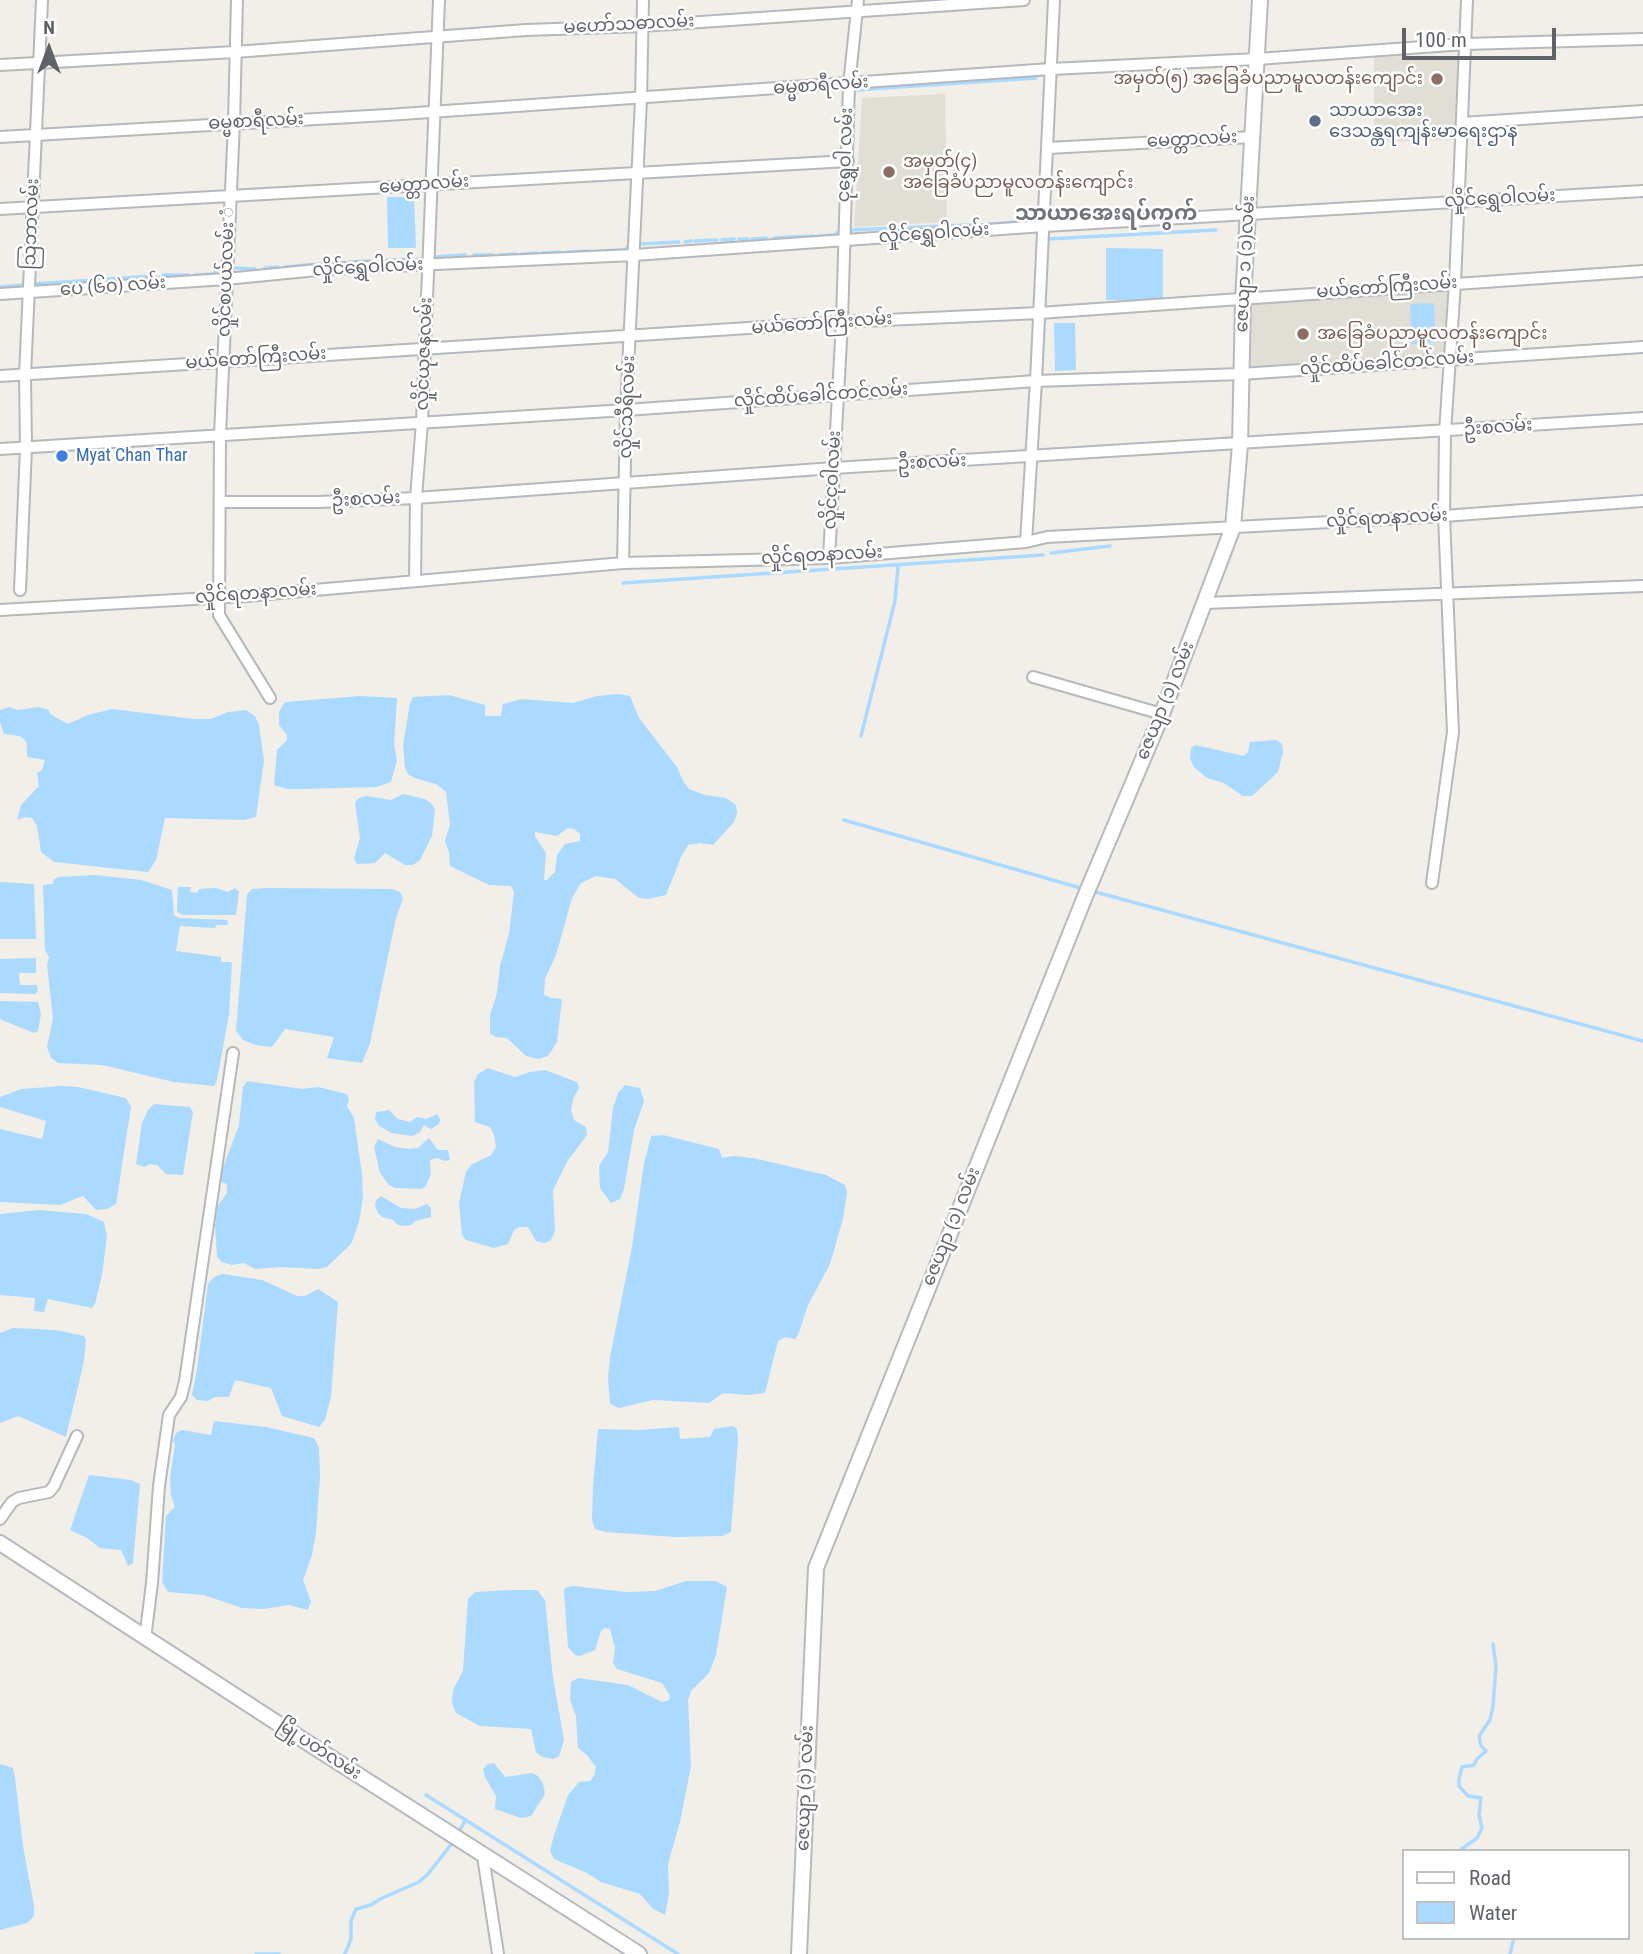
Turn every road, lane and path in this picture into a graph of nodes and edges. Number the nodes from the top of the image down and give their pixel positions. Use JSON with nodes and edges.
{"nodes":[{"id":1,"x":42,"y":0,"type":"edge"},
{"id":2,"x":237,"y":0,"type":"edge"},
{"id":3,"x":439,"y":0,"type":"edge"},
{"id":4,"x":643,"y":0,"type":"edge"},
{"id":5,"x":858,"y":0,"type":"edge"},
{"id":6,"x":1024,"y":0,"type":"edge"},
{"id":7,"x":1054,"y":0,"type":"edge"},
{"id":8,"x":1260,"y":0,"type":"edge"},
{"id":9,"x":1467,"y":0,"type":"edge"},
{"id":10,"x":858,"y":12,"type":"junction"},
{"id":11,"x":642,"y":26,"type":"junction"},
{"id":12,"x":438,"y":37,"type":"junction"},
{"id":13,"x":1643,"y":39,"type":"edge"},
{"id":14,"x":1465,"y":44,"type":"junction"},
{"id":15,"x":235,"y":52,"type":"junction"},
{"id":16,"x":1256,"y":59,"type":"junction"},
{"id":17,"x":39,"y":63,"type":"junction"},
{"id":18,"x":0,"y":65,"type":"edge"},
{"id":19,"x":1052,"y":69,"type":"junction"},
{"id":20,"x":849,"y":85,"type":"junction"},
{"id":21,"x":641,"y":99,"type":"junction"},
{"id":22,"x":434,"y":111,"type":"junction"},
{"id":23,"x":1643,"y":111,"type":"edge"},
{"id":24,"x":234,"y":123,"type":"junction"},
{"id":25,"x":1462,"y":123,"type":"junction"},
{"id":26,"x":36,"y":134,"type":"junction"},
{"id":27,"x":0,"y":136,"type":"edge"},
{"id":28,"x":1253,"y":137,"type":"junction"},
{"id":29,"x":1048,"y":148,"type":"junction"},
{"id":30,"x":848,"y":160,"type":"junction"},
{"id":31,"x":637,"y":174,"type":"junction"},
{"id":32,"x":432,"y":183,"type":"junction"},
{"id":33,"x":1643,"y":191,"type":"edge"},
{"id":34,"x":230,"y":196,"type":"junction"},
{"id":35,"x":1459,"y":201,"type":"junction"},
{"id":36,"x":33,"y":207,"type":"junction"},
{"id":37,"x":0,"y":209,"type":"edge"},
{"id":38,"x":1248,"y":215,"type":"junction"},
{"id":39,"x":1044,"y":226,"type":"junction"},
{"id":40,"x":843,"y":234,"type":"junction"},
{"id":41,"x":635,"y":249,"type":"junction"},
{"id":42,"x":429,"y":265,"type":"junction"},
{"id":43,"x":1643,"y":271,"type":"edge"},
{"id":44,"x":226,"y":279,"type":"junction"},
{"id":45,"x":1455,"y":283,"type":"junction"},
{"id":46,"x":29,"y":293,"type":"junction"},
{"id":47,"x":0,"y":294,"type":"edge"},
{"id":48,"x":1243,"y":300,"type":"junction"},
{"id":49,"x":1039,"y":313,"type":"junction"},
{"id":50,"x":842,"y":322,"type":"junction"},
{"id":51,"x":631,"y":337,"type":"junction"},
{"id":52,"x":424,"y":347,"type":"junction"},
{"id":53,"x":1643,"y":348,"type":"edge"},
{"id":54,"x":1451,"y":360,"type":"junction"},
{"id":55,"x":223,"y":362,"type":"junction"},
{"id":56,"x":1241,"y":374,"type":"junction"},
{"id":57,"x":26,"y":375,"type":"junction"},
{"id":58,"x":0,"y":376,"type":"edge"},
{"id":59,"x":1036,"y":381,"type":"junction"},
{"id":60,"x":838,"y":394,"type":"junction"},
{"id":61,"x":626,"y":411,"type":"junction"},
{"id":62,"x":1643,"y":418,"type":"edge"},
{"id":63,"x":422,"y":422,"type":"junction"},
{"id":64,"x":1445,"y":432,"type":"junction"},
{"id":65,"x":220,"y":435,"type":"junction"},
{"id":66,"x":1240,"y":445,"type":"junction"},
{"id":67,"x":26,"y":448,"type":"junction"},
{"id":68,"x":0,"y":449,"type":"edge"},
{"id":69,"x":1032,"y":457,"type":"junction"},
{"id":70,"x":834,"y":468,"type":"junction"},
{"id":71,"x":625,"y":484,"type":"junction"},
{"id":72,"x":416,"y":498,"type":"junction"},
{"id":73,"x":1643,"y":501,"type":"edge"},
{"id":74,"x":221,"y":502,"type":"junction"},
{"id":75,"x":1444,"y":516,"type":"junction"},
{"id":76,"x":1233,"y":527,"type":"junction"},
{"id":77,"x":1026,"y":542,"type":"junction"},
{"id":78,"x":829,"y":558,"type":"junction"},
{"id":79,"x":623,"y":563,"type":"junction"},
{"id":80,"x":415,"y":581,"type":"junction"},
{"id":81,"x":1643,"y":586,"type":"edge"},
{"id":82,"x":20,"y":590,"type":"dead end"},
{"id":83,"x":1447,"y":594,"type":"junction"},
{"id":84,"x":218,"y":596,"type":"junction"},
{"id":85,"x":1205,"y":603,"type":"junction"},
{"id":86,"x":0,"y":610,"type":"edge"},
{"id":87,"x":1033,"y":677,"type":"dead end"},
{"id":88,"x":270,"y":698,"type":"dead end"},
{"id":89,"x":1162,"y":714,"type":"junction"},
{"id":90,"x":1432,"y":883,"type":"dead end"},
{"id":91,"x":233,"y":1052,"type":"dead end"},
{"id":92,"x":77,"y":1436,"type":"dead end"},
{"id":93,"x":0,"y":1518,"type":"edge"},
{"id":94,"x":0,"y":1544,"type":"edge"},
{"id":95,"x":145,"y":1639,"type":"junction"},
{"id":96,"x":483,"y":1856,"type":"junction"},
{"id":97,"x":498,"y":1954,"type":"edge"},
{"id":98,"x":639,"y":1954,"type":"edge"},
{"id":99,"x":799,"y":1954,"type":"edge"}],
"edges":[{"from":1,"to":17,"type":"street","name":"သြဘာလမ်း"},
{"from":2,"to":15,"type":"street","name":"လှိုင်စပယ်လမ်း ံ"},
{"from":3,"to":12,"type":"street","name":"လှိုင်ယုဇနလမ်း"},
{"from":4,"to":11,"type":"street","name":"လှိုင်သီရိလမ်း"},
{"from":5,"to":10,"type":"street","name":"ငုရွှေဝါ လမ်း"},
{"from":6,"to":10,"type":"street","name":"မဟော်သဓာလမ်း"},
{"from":7,"to":19,"type":"street"},
{"from":8,"to":16,"type":"street","name":"ဇေယျာ ၁ (၁)လမ်း"},
{"from":9,"to":14,"type":"street"},
{"from":10,"to":11,"type":"street","name":"မဟော်သဓာလမ်း"},
{"from":10,"to":20,"type":"street","name":"ငုရွှေဝါ လမ်း"},
{"from":11,"to":12,"type":"street","name":"မဟော်သဓာလမ်း"},
{"from":11,"to":21,"type":"street","name":"လှိုင်သီရိလမ်း"},
{"from":12,"to":15,"type":"street","name":"မဟော်သဓာလမ်း"},
{"from":12,"to":22,"type":"street","name":"လှိုင်ယုဇနလမ်း"},
{"from":13,"to":14,"type":"street","name":"ဓမ္မစာရီလမ်း"},
{"from":14,"to":16,"type":"street","name":"ဓမ္မစာရီလမ်း"},
{"from":14,"to":25,"type":"street"},
{"from":15,"to":17,"type":"street"},
{"from":15,"to":24,"type":"street","name":"လှိုင်စပယ်လမ်း ံ"},
{"from":16,"to":19,"type":"street","name":"ဓမ္မစာရီလမ်း"},
{"from":16,"to":28,"type":"street","name":"ဇေယျာ ၁ (၁)လမ်း"},
{"from":17,"to":18,"type":"street"},
{"from":17,"to":26,"type":"street","name":"သြဘာလမ်း"},
{"from":19,"to":20,"type":"street","name":"ဓမ္မစာရီလမ်း"},
{"from":19,"to":29,"type":"street"},
{"from":20,"to":21,"type":"street","name":"ဓမ္မစာရီလမ်း"},
{"from":20,"to":30,"type":"street","name":"ငုရွှေဝါ လမ်း"},
{"from":21,"to":22,"type":"street","name":"ဓမ္မစာရီလမ်း"},
{"from":21,"to":31,"type":"street","name":"လှိုင်သီရိလမ်း"},
{"from":22,"to":24,"type":"street","name":"ဓမ္မစာရီလမ်း"},
{"from":22,"to":32,"type":"street","name":"လှိုင်ယုဇနလမ်း"},
{"from":23,"to":25,"type":"street"},
{"from":24,"to":26,"type":"street","name":"ဓမ္မစာရီလမ်း"},
{"from":24,"to":34,"type":"street","name":"လှိုင်စပယ်လမ်း ံ"},
{"from":25,"to":35,"type":"street"},
{"from":26,"to":27,"type":"street","name":"ဓမ္မစာရီလမ်း"},
{"from":26,"to":36,"type":"street","name":"သြဘာလမ်း"},
{"from":28,"to":29,"type":"street","name":"မေတ္တာလမ်း"},
{"from":28,"to":38,"type":"street","name":"ဇေယျာ ၁ (၁)လမ်း"},
{"from":29,"to":39,"type":"street"},
{"from":30,"to":31,"type":"street","name":"မေတ္တာလမ်း"},
{"from":30,"to":40,"type":"street","name":"ငုရွှေဝါ လမ်း"},
{"from":31,"to":32,"type":"street","name":"မေတ္တာလမ်း"},
{"from":31,"to":41,"type":"street","name":"လှိုင်သီရိလမ်း"},
{"from":32,"to":34,"type":"street","name":"မေတ္တာလမ်း"},
{"from":32,"to":42,"type":"street","name":"လှိုင်ယုဇနလမ်း"},
{"from":33,"to":35,"type":"street","name":"လှိုင်ရွှေဝါလမ်း"},
{"from":34,"to":36,"type":"street","name":"မေတ္တာလမ်း"},
{"from":34,"to":44,"type":"street","name":"လှိုင်စပယ်လမ်း ံ"},
{"from":35,"to":38,"type":"street","name":"လှိုင်ရွှေဝါလမ်း"},
{"from":35,"to":45,"type":"street"},
{"from":36,"to":37,"type":"street","name":"မေတ္တာလမ်း"},
{"from":36,"to":46,"type":"street","name":"သြဘာလမ်း"},
{"from":38,"to":39,"type":"street","name":"လှိုင်ရွှေဝါလမ်း"},
{"from":38,"to":48,"type":"street","name":"ဇေယျာ ၁ (၁)လမ်း"},
{"from":39,"to":40,"type":"street","name":"လှိုင်ရွှေဝါလမ်း"},
{"from":39,"to":49,"type":"street"},
{"from":40,"to":41,"type":"street","name":"လှိုင်ရွှေဝါလမ်း"},
{"from":40,"to":50,"type":"street","name":"လှိုင်ငုဝါလမ်း"},
{"from":41,"to":42,"type":"street","name":"လှိုင်ရွှေဝါလမ်း"},
{"from":41,"to":51,"type":"street","name":"လှိုင်သီရိလမ်း"},
{"from":42,"to":44,"type":"street","name":"လှိုင်ရွှေဝါလမ်း"},
{"from":42,"to":52,"type":"street","name":"လှိုင်ယုဇနလမ်း"},
{"from":43,"to":45,"type":"street","name":"မယ်တော်ကြီးလမ်း"},
{"from":44,"to":46,"type":"street","name":"ပေ (၆၀) လမ်း"},
{"from":44,"to":55,"type":"street","name":"လှိုင်စပယ်လမ်း ံ"},
{"from":45,"to":48,"type":"street","name":"မယ်တော်ကြီးလမ်း"},
{"from":45,"to":54,"type":"street"},
{"from":46,"to":47,"type":"street","name":"ပေ (၆၀) လမ်း"},
{"from":46,"to":57,"type":"street","name":"သြဘာလမ်း"},
{"from":48,"to":49,"type":"street","name":"မယ်တော်ကြီးလမ်း"},
{"from":48,"to":56,"type":"street","name":"ဇေယျာ ၁ (၁)လမ်း"},
{"from":49,"to":50,"type":"street","name":"မယ်တော်ကြီးလမ်း"},
{"from":49,"to":59,"type":"street"},
{"from":50,"to":51,"type":"street","name":"မယ်တော်ကြီးလမ်း"},
{"from":50,"to":60,"type":"street","name":"လှိုင်ငုဝါလမ်း"},
{"from":51,"to":52,"type":"street","name":"မယ်တော်ကြီးလမ်း"},
{"from":51,"to":61,"type":"street","name":"လှိုင်သီရိလမ်း"},
{"from":52,"to":55,"type":"street","name":"မယ်တော်ကြီးလမ်း"},
{"from":52,"to":63,"type":"street","name":"လှိုင်ယုဇနလမ်း"},
{"from":53,"to":54,"type":"street","name":"လှိုင်ထိပ်ခေါင်တင်လမ်း"},
{"from":54,"to":56,"type":"street","name":"လှိုင်ထိပ်ခေါင်တင်လမ်း"},
{"from":54,"to":64,"type":"street"},
{"from":55,"to":57,"type":"street","name":"မယ်တော်ကြီးလမ်း"},
{"from":55,"to":65,"type":"street","name":"လှိုင်စပယ်လမ်း ံ"},
{"from":56,"to":59,"type":"street","name":"လှိုင်ထိပ်ခေါင်တင်လမ်း"},
{"from":56,"to":66,"type":"street","name":"ဇေယျာ ၁ (၁)လမ်း"},
{"from":57,"to":58,"type":"street","name":"မယ်တော်ကြီးလမ်း"},
{"from":57,"to":67,"type":"street","name":"သြဘာလမ်း"},
{"from":59,"to":60,"type":"street","name":"လှိုင်ထိပ်ခေါင်တင်လမ်း"},
{"from":59,"to":69,"type":"street"},
{"from":60,"to":61,"type":"street","name":"လှိုင်ထိပ်ခေါင်တင်လမ်း"},
{"from":60,"to":70,"type":"street","name":"လှိုင်ငုဝါလမ်း"},
{"from":61,"to":63,"type":"street","name":"လှိုင်ထိပ်ခေါင်တင်လမ်း"},
{"from":61,"to":71,"type":"street","name":"လှိုင်သီရိလမ်း"},
{"from":62,"to":64,"type":"street","name":"ဦးစလမ်း"},
{"from":63,"to":65,"type":"street","name":"လှိုင်ထိပ်ခေါင်တင်လမ်း"},
{"from":63,"to":72,"type":"street","name":"လှိုင်ယုဇနလမ်း"},
{"from":64,"to":66,"type":"street","name":"ဦးစလမ်း"},
{"from":64,"to":75,"type":"street"},
{"from":65,"to":67,"type":"street","name":"လှိုင်ထိပ်ခေါင်တင်လမ်း"},
{"from":65,"to":74,"type":"street","name":"လှိုင်စပယ်လမ်း ံ"},
{"from":66,"to":69,"type":"street","name":"ဦးစလမ်း"},
{"from":66,"to":76,"type":"street","name":"ဇေယျာ ၁ (၁)လမ်း"},
{"from":67,"to":68,"type":"street","name":"လှိုင်ထိပ်ခေါင်တင်လမ်း"},
{"from":67,"to":82,"type":"street","name":"သြဘာလမ်း"},
{"from":69,"to":70,"type":"street","name":"ဦးစလမ်း"},
{"from":69,"to":77,"type":"street"},
{"from":70,"to":71,"type":"street","name":"ဦးစလမ်း"},
{"from":70,"to":78,"type":"street","name":"လှိုင်ငုဝါလမ်း"},
{"from":71,"to":72,"type":"street","name":"ဦးစလမ်း"},
{"from":71,"to":79,"type":"street","name":"လှိုင်သီရိလမ်း"},
{"from":72,"to":74,"type":"street","name":"ဦးစလမ်း"},
{"from":72,"to":80,"type":"street","name":"လှိုင်ယုဇနလမ်း"},
{"from":73,"to":75,"type":"street","name":"လှိုင်ရတနာလမ်း"},
{"from":74,"to":84,"type":"street","name":"လှိုင်စပယ်လမ်း ံ"},
{"from":75,"to":76,"type":"street","name":"လှိုင်ရတနာလမ်း"},
{"from":75,"to":83,"type":"street"},
{"from":76,"to":77,"type":"street","name":"လှိုင်ရတနာလမ်း"},
{"from":76,"to":85,"type":"street","name":"ဇေယျာ (၁) လမ်း"},
{"from":77,"to":78,"type":"street","name":"လှိုင်ရတနာလမ်း"},
{"from":78,"to":79,"type":"street","name":"လှိုင်ရတနာလမ်း"},
{"from":79,"to":80,"type":"street","name":"လှိုင်ရတနာလမ်း"},
{"from":80,"to":84,"type":"street","name":"လှိုင်ရတနာလမ်း"},
{"from":81,"to":83,"type":"street"},
{"from":83,"to":85,"type":"street"},
{"from":83,"to":90,"type":"street"},
{"from":84,"to":86,"type":"street","name":"လှိုင်ရတနာလမ်း"},
{"from":84,"to":88,"type":"street","name":"လှိုင်စပယ်လမ်း ံ"},
{"from":85,"to":89,"type":"street","name":"ဇေယျာ (၁) လမ်း"},
{"from":87,"to":89,"type":"street"},
{"from":89,"to":99,"type":"street","name":"ဇေယျာ (၁) လမ်း"},
{"from":91,"to":95,"type":"street"},
{"from":92,"to":93,"type":"street"},
{"from":94,"to":95,"type":"street","name":"မြို့ပတ်လမ်း"},
{"from":95,"to":96,"type":"street","name":"မြို့ပတ်လမ်း"},
{"from":96,"to":97,"type":"street"},
{"from":96,"to":98,"type":"street","name":"မြို့ပတ်လမ်း"}]}
